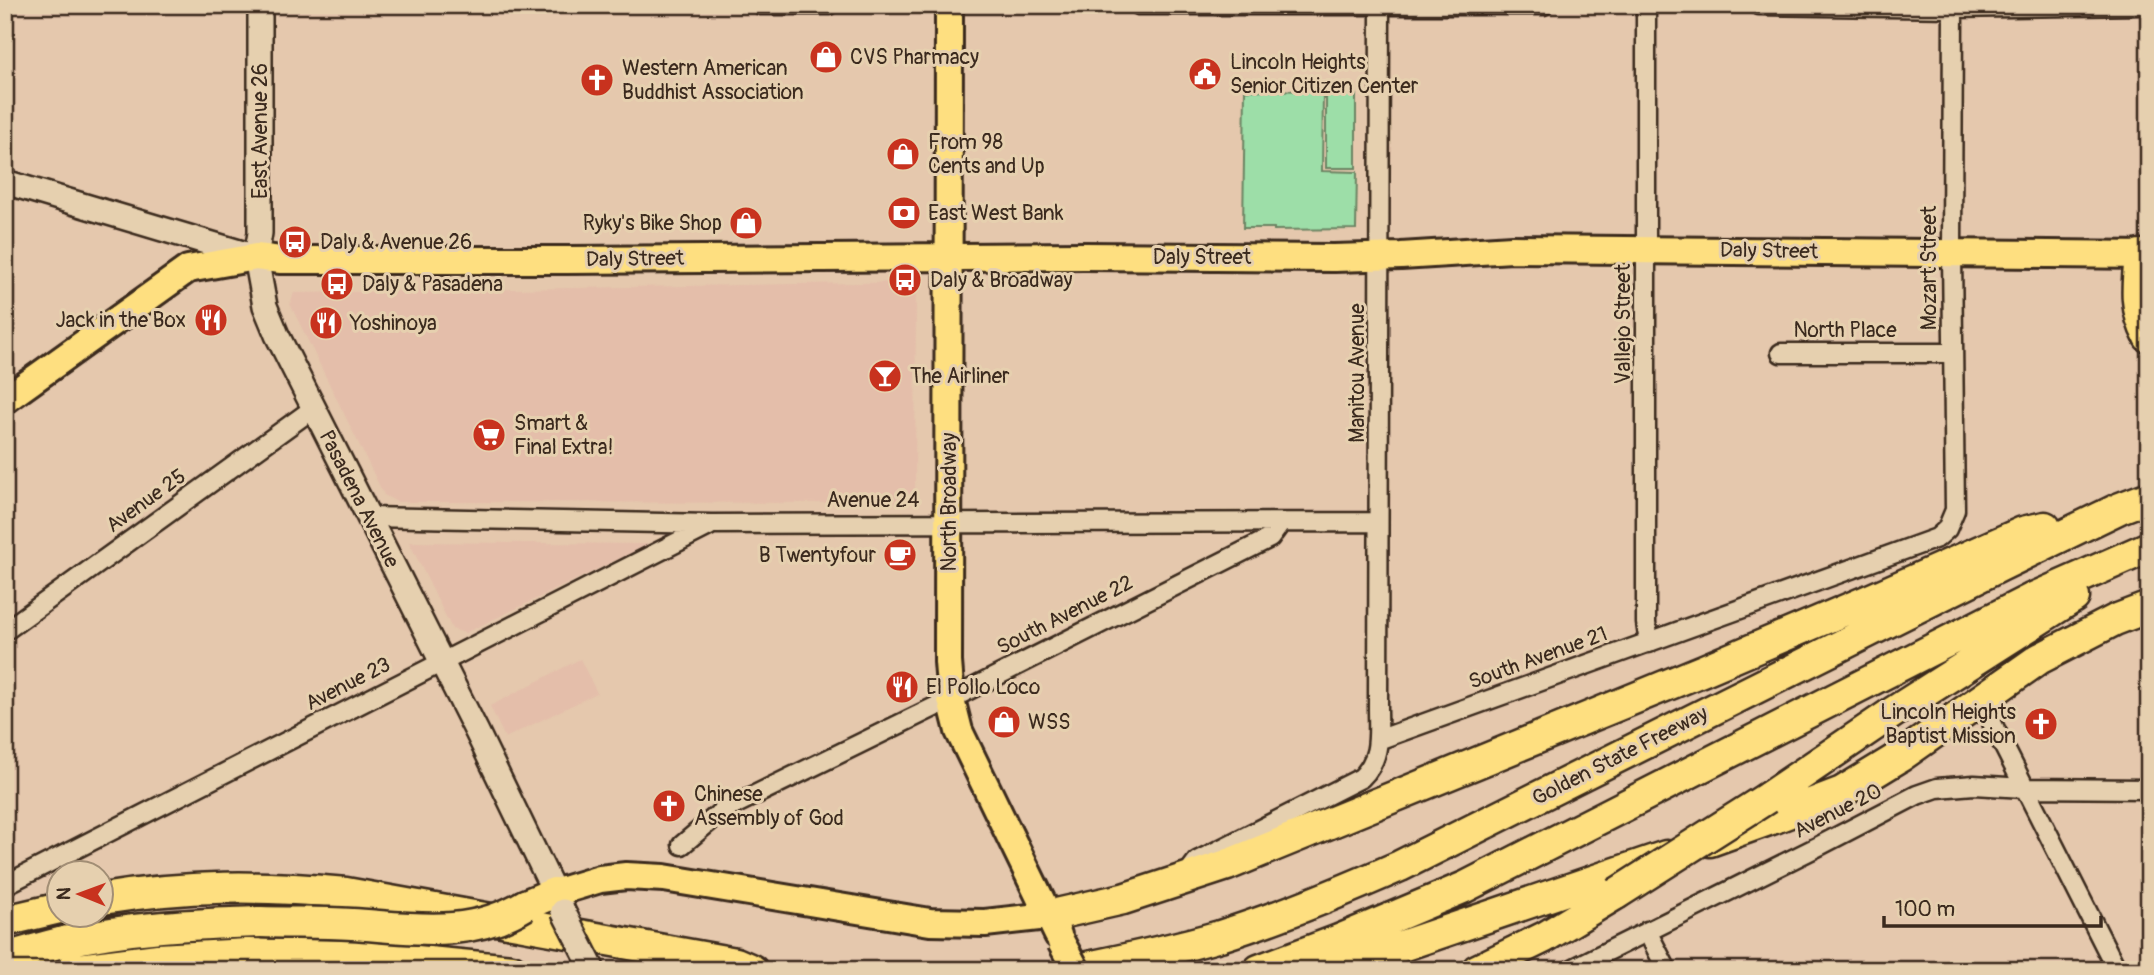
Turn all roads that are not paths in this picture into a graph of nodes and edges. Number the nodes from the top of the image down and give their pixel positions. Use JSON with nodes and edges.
{"nodes":[{"id":1,"x":260,"y":5,"type":"edge"},
{"id":2,"x":762,"y":5,"type":"edge"},
{"id":3,"x":828,"y":5,"type":"edge"},
{"id":4,"x":949,"y":5,"type":"edge"},
{"id":5,"x":1139,"y":5,"type":"edge"},
{"id":6,"x":1380,"y":5,"type":"edge"},
{"id":7,"x":1543,"y":5,"type":"edge"},
{"id":8,"x":1646,"y":5,"type":"edge"},
{"id":9,"x":1759,"y":5,"type":"edge"},
{"id":10,"x":1797,"y":5,"type":"edge"},
{"id":11,"x":2142,"y":5,"type":"edge"},
{"id":12,"x":1953,"y":7,"type":"edge"},
{"id":13,"x":5,"y":182,"type":"edge"},
{"id":14,"x":1646,"y":248,"type":"junction"},
{"id":15,"x":1952,"y":254,"type":"junction"},
{"id":16,"x":2144,"y":255,"type":"edge"},
{"id":17,"x":256,"y":257,"type":"junction"},
{"id":18,"x":949,"y":257,"type":"junction"},
{"id":19,"x":1380,"y":257,"type":"junction"},
{"id":20,"x":2149,"y":337,"type":"edge"},
{"id":21,"x":1952,"y":353,"type":"junction"},
{"id":22,"x":1781,"y":354,"type":"dead end"},
{"id":23,"x":5,"y":400,"type":"edge"},
{"id":24,"x":314,"y":408,"type":"junction"},
{"id":25,"x":2149,"y":497,"type":"edge"},
{"id":26,"x":2120,"y":508,"type":"junction"},
{"id":27,"x":368,"y":517,"type":"junction"},
{"id":28,"x":949,"y":522,"type":"junction"},
{"id":29,"x":1378,"y":522,"type":"junction"},
{"id":30,"x":1281,"y":523,"type":"junction"},
{"id":31,"x":712,"y":524,"type":"junction"},
{"id":32,"x":1947,"y":529,"type":"joint"},
{"id":33,"x":2141,"y":550,"type":"edge"},
{"id":34,"x":2149,"y":607,"type":"edge"},
{"id":35,"x":5,"y":631,"type":"edge"},
{"id":36,"x":1649,"y":643,"type":"junction"},
{"id":37,"x":442,"y":662,"type":"junction"},
{"id":38,"x":951,"y":699,"type":"junction"},
{"id":39,"x":1992,"y":723,"type":"dead end"},
{"id":40,"x":1378,"y":740,"type":"junction"},
{"id":41,"x":2024,"y":788,"type":"junction"},
{"id":42,"x":2149,"y":789,"type":"edge"},
{"id":43,"x":682,"y":845,"type":"dead end"},
{"id":44,"x":1182,"y":880,"type":"junction"},
{"id":45,"x":5,"y":885,"type":"edge"},
{"id":46,"x":116,"y":897,"type":"edge"},
{"id":47,"x":559,"y":902,"type":"junction"},
{"id":48,"x":46,"y":911,"type":"edge"},
{"id":49,"x":5,"y":921,"type":"edge"},
{"id":50,"x":1055,"y":929,"type":"junction"},
{"id":51,"x":1647,"y":931,"type":"junction"},
{"id":52,"x":5,"y":958,"type":"edge"},
{"id":53,"x":71,"y":970,"type":"edge"},
{"id":54,"x":512,"y":970,"type":"edge"},
{"id":55,"x":593,"y":970,"type":"edge"},
{"id":56,"x":752,"y":970,"type":"edge"},
{"id":57,"x":1074,"y":970,"type":"edge"},
{"id":58,"x":1259,"y":970,"type":"edge"},
{"id":59,"x":1289,"y":970,"type":"edge"},
{"id":60,"x":1477,"y":970,"type":"edge"},
{"id":61,"x":1570,"y":970,"type":"edge"},
{"id":62,"x":1667,"y":970,"type":"edge"},
{"id":63,"x":2117,"y":970,"type":"edge"}],
"edges":[{"from":1,"to":17,"type":"main road","name":"East Avenue 26"},
{"from":2,"to":3,"type":"street"},
{"from":4,"to":18,"type":"main road","name":"North Broadway"},
{"from":5,"to":6,"type":"street"},
{"from":6,"to":7,"type":"street"},
{"from":6,"to":19,"type":"street","name":"Manitou Avenue"},
{"from":8,"to":14,"type":"street","name":"Vallejo Street"},
{"from":9,"to":10,"type":"street"},
{"from":10,"to":12,"type":"street"},
{"from":11,"to":12,"type":"street"},
{"from":12,"to":15,"type":"street","name":"Mozart Street"},
{"from":13,"to":17,"type":"main road"},
{"from":14,"to":15,"type":"main road","name":"Daly Street"},
{"from":14,"to":19,"type":"main road","name":"Daly Street"},
{"from":14,"to":36,"type":"street","name":"Vallejo Street"},
{"from":15,"to":16,"type":"main road","name":"Daly Street"},
{"from":15,"to":21,"type":"street","name":"Mozart Street"},
{"from":16,"to":20,"type":"highway"},
{"from":17,"to":18,"type":"main road","name":"Daly Street"},
{"from":17,"to":23,"type":"main road","name":"Daly Street"},
{"from":17,"to":24,"type":"main road","name":"Pasadena Avenue"},
{"from":18,"to":19,"type":"main road","name":"Daly Street"},
{"from":18,"to":28,"type":"main road","name":"North Broadway"},
{"from":19,"to":29,"type":"street","name":"Manitou Avenue"},
{"from":21,"to":22,"type":"street","name":"North Place"},
{"from":21,"to":32,"type":"street","name":"Mozart Street"},
{"from":24,"to":27,"type":"main road","name":"Pasadena Avenue"},
{"from":24,"to":35,"type":"street","name":"Avenue 25"},
{"from":25,"to":26,"type":"highway","name":"Golden State Freeway"},
{"from":26,"to":44,"type":"highway"},
{"from":26,"to":57,"type":"highway","name":"Golden State Freeway"},
{"from":27,"to":31,"type":"street","name":"Avenue 24"},
{"from":27,"to":37,"type":"main road","name":"Pasadena Avenue"},
{"from":28,"to":30,"type":"street","name":"Avenue 24"},
{"from":28,"to":31,"type":"street","name":"Avenue 24"},
{"from":28,"to":38,"type":"main road","name":"North Broadway"},
{"from":29,"to":30,"type":"street","name":"Avenue 24"},
{"from":29,"to":40,"type":"street","name":"Manitou Avenue"},
{"from":30,"to":38,"type":"street","name":"South Avenue 22"},
{"from":31,"to":37,"type":"street","name":"Avenue 23"},
{"from":32,"to":36,"type":"street","name":"South Avenue 21"},
{"from":33,"to":58,"type":"highway"},
{"from":33,"to":60,"type":"highway","bridge":true},
{"from":34,"to":59,"type":"highway"},
{"from":36,"to":40,"type":"street","name":"South Avenue 21"},
{"from":37,"to":45,"type":"street","name":"Avenue 23"},
{"from":37,"to":47,"type":"main road","name":"Pasadena Avenue"},
{"from":38,"to":43,"type":"street","name":"South Avenue 22"},
{"from":38,"to":50,"type":"main road","name":"North Broadway"},
{"from":39,"to":41,"type":"street"},
{"from":40,"to":44,"type":"street"},
{"from":41,"to":42,"type":"street","name":"Avenue 20"},
{"from":41,"to":51,"type":"street","name":"Avenue 20"},
{"from":41,"to":63,"type":"street"},
{"from":44,"to":50,"type":"highway"},
{"from":46,"to":56,"type":"highway"},
{"from":47,"to":50,"type":"main road"},
{"from":47,"to":52,"type":"highway","bridge":true},
{"from":47,"to":55,"type":"main road","name":"Pasadena Avenue","bridge":true},
{"from":48,"to":49,"type":"highway"},
{"from":50,"to":57,"type":"main road","name":"North Broadway","bridge":true},
{"from":51,"to":61,"type":"street","name":"Avenue 20"},
{"from":51,"to":62,"type":"street"},
{"from":53,"to":54,"type":"highway"}]}
